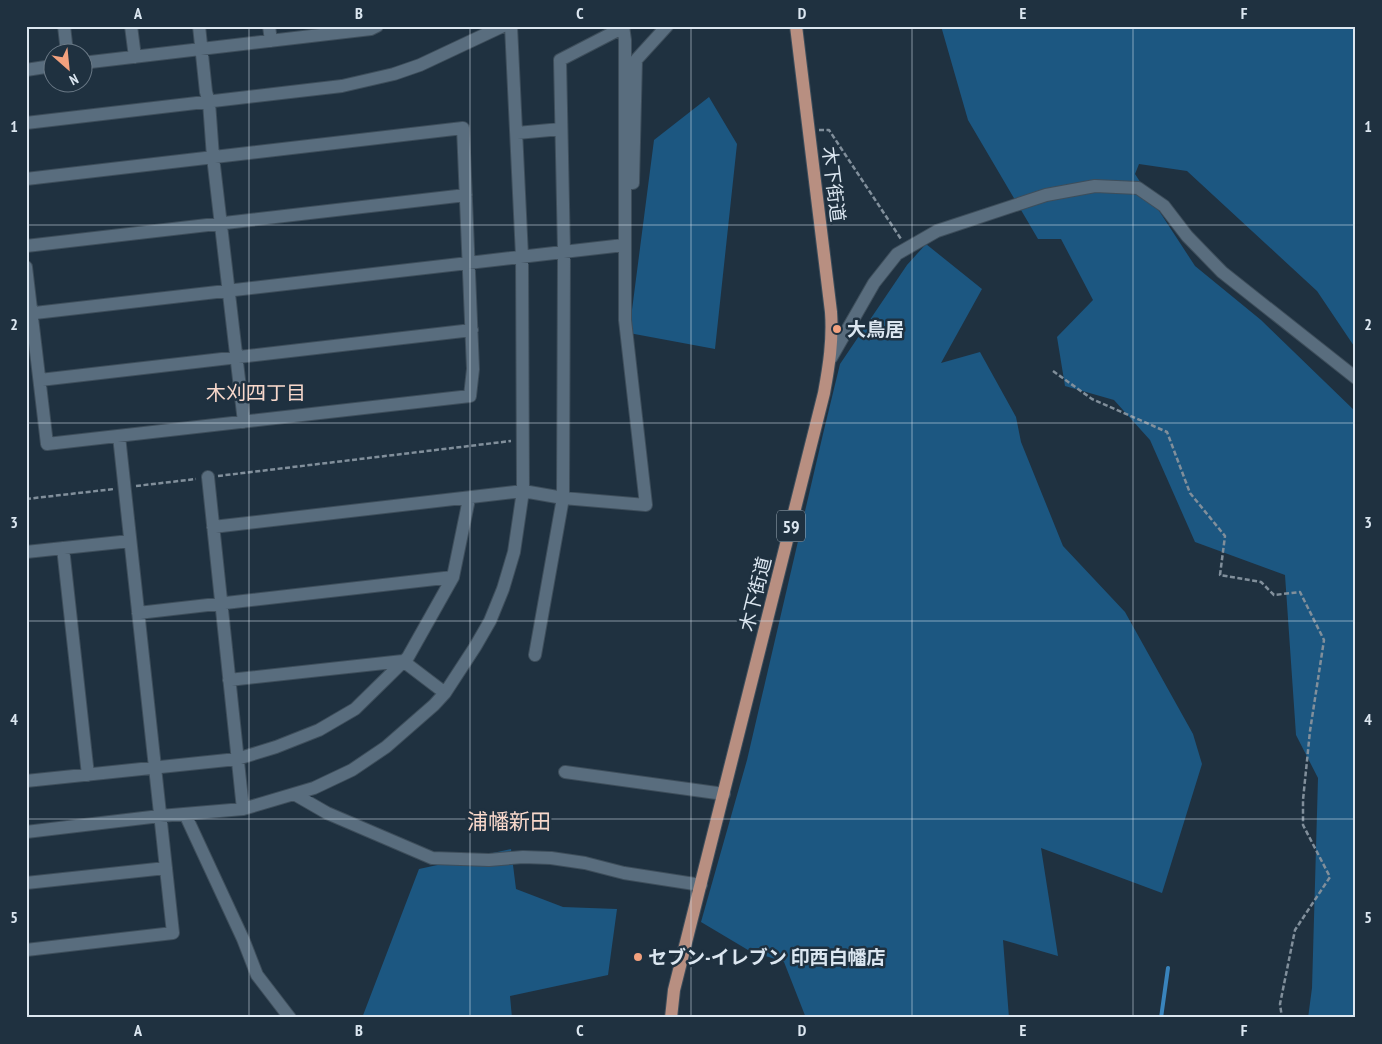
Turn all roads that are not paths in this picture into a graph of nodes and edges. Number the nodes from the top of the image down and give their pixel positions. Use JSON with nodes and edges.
{"nodes":[{"id":1,"x":64,"y":26,"type":"edge"},
{"id":2,"x":131,"y":26,"type":"edge"},
{"id":3,"x":199,"y":26,"type":"edge"},
{"id":4,"x":269,"y":26,"type":"edge"},
{"id":5,"x":377,"y":26,"type":"edge"},
{"id":6,"x":503,"y":26,"type":"edge"},
{"id":7,"x":511,"y":26,"type":"edge"},
{"id":8,"x":667,"y":26,"type":"edge"},
{"id":9,"x":796,"y":26,"type":"edge"},
{"id":10,"x":623,"y":27,"type":"edge"},
{"id":11,"x":337,"y":30,"type":"edge"},
{"id":12,"x":271,"y":41,"type":"junction"},
{"id":13,"x":66,"y":42,"type":"edge"},
{"id":14,"x":202,"y":49,"type":"junction"},
{"id":15,"x":135,"y":57,"type":"junction"},
{"id":16,"x":92,"y":62,"type":"edge"},
{"id":17,"x":42,"y":68,"type":"edge"},
{"id":18,"x":26,"y":70,"type":"edge"},
{"id":19,"x":209,"y":102,"type":"junction"},
{"id":20,"x":26,"y":122,"type":"edge"},
{"id":21,"x":561,"y":129,"type":"junction"},
{"id":22,"x":517,"y":133,"type":"junction"},
{"id":23,"x":213,"y":157,"type":"junction"},
{"id":24,"x":26,"y":179,"type":"edge"},
{"id":25,"x":466,"y":195,"type":"junction"},
{"id":26,"x":221,"y":223,"type":"junction"},
{"id":27,"x":624,"y":245,"type":"junction"},
{"id":28,"x":26,"y":246,"type":"edge"},
{"id":29,"x":564,"y":252,"type":"junction"},
{"id":30,"x":522,"y":256,"type":"junction"},
{"id":31,"x":469,"y":262,"type":"junction"},
{"id":32,"x":26,"y":267,"type":"edge"},
{"id":33,"x":229,"y":290,"type":"junction"},
{"id":34,"x":625,"y":305,"type":"junction"},
{"id":35,"x":29,"y":313,"type":"edge"},
{"id":36,"x":472,"y":330,"type":"junction"},
{"id":37,"x":236,"y":357,"type":"junction"},
{"id":38,"x":830,"y":358,"type":"junction"},
{"id":39,"x":1356,"y":378,"type":"edge"},
{"id":40,"x":40,"y":380,"type":"junction"},
{"id":41,"x":244,"y":422,"type":"junction"},
{"id":42,"x":119,"y":436,"type":"junction"},
{"id":43,"x":208,"y":477,"type":"road end"},
{"id":44,"x":523,"y":491,"type":"junction"},
{"id":45,"x":563,"y":498,"type":"junction"},
{"id":46,"x":469,"y":499,"type":"junction"},
{"id":47,"x":213,"y":527,"type":"junction"},
{"id":48,"x":130,"y":541,"type":"junction"},
{"id":49,"x":63,"y":548,"type":"junction"},
{"id":50,"x":26,"y":552,"type":"edge"},
{"id":51,"x":453,"y":577,"type":"junction"},
{"id":52,"x":221,"y":602,"type":"junction"},
{"id":53,"x":138,"y":612,"type":"junction"},
{"id":54,"x":535,"y":655,"type":"dead end"},
{"id":55,"x":403,"y":661,"type":"junction"},
{"id":56,"x":229,"y":680,"type":"junction"},
{"id":57,"x":444,"y":693,"type":"junction"},
{"id":58,"x":237,"y":758,"type":"junction"},
{"id":59,"x":155,"y":768,"type":"junction"},
{"id":60,"x":565,"y":772,"type":"dead end"},
{"id":61,"x":88,"y":775,"type":"junction"},
{"id":62,"x":26,"y":781,"type":"edge"},
{"id":63,"x":294,"y":794,"type":"junction"},
{"id":64,"x":724,"y":794,"type":"junction"},
{"id":65,"x":243,"y":809,"type":"junction"},
{"id":66,"x":185,"y":814,"type":"junction"},
{"id":67,"x":160,"y":816,"type":"junction"},
{"id":68,"x":26,"y":832,"type":"edge"},
{"id":69,"x":166,"y":868,"type":"junction"},
{"id":70,"x":26,"y":884,"type":"edge"},
{"id":71,"x":701,"y":885,"type":"junction"},
{"id":72,"x":26,"y":950,"type":"edge"},
{"id":73,"x":290,"y":1018,"type":"edge"},
{"id":74,"x":671,"y":1018,"type":"edge"}],
"edges":[{"from":1,"to":13,"type":"street"},
{"from":2,"to":15,"type":"street"},
{"from":3,"to":14,"type":"street"},
{"from":4,"to":12,"type":"street"},
{"from":5,"to":11,"type":"street"},
{"from":6,"to":19,"type":"street"},
{"from":7,"to":22,"type":"street"},
{"from":8,"to":34,"type":"street"},
{"from":9,"to":38,"type":"main road","name":"木下街道","number":"59"},
{"from":10,"to":21,"type":"street"},
{"from":10,"to":27,"type":"street"},
{"from":11,"to":12,"type":"street"},
{"from":12,"to":14,"type":"street"},
{"from":14,"to":15,"type":"street"},
{"from":14,"to":19,"type":"street"},
{"from":15,"to":16,"type":"street"},
{"from":17,"to":18,"type":"street"},
{"from":19,"to":20,"type":"street"},
{"from":19,"to":23,"type":"street"},
{"from":21,"to":22,"type":"street"},
{"from":21,"to":29,"type":"street"},
{"from":22,"to":30,"type":"street"},
{"from":23,"to":24,"type":"street"},
{"from":23,"to":25,"type":"street"},
{"from":23,"to":26,"type":"street"},
{"from":25,"to":26,"type":"street"},
{"from":25,"to":31,"type":"street"},
{"from":26,"to":28,"type":"street"},
{"from":26,"to":33,"type":"street"},
{"from":27,"to":29,"type":"street"},
{"from":27,"to":34,"type":"street"},
{"from":29,"to":30,"type":"street"},
{"from":29,"to":45,"type":"street"},
{"from":30,"to":31,"type":"street"},
{"from":30,"to":44,"type":"street"},
{"from":31,"to":33,"type":"street"},
{"from":31,"to":36,"type":"street"},
{"from":32,"to":35,"type":"street"},
{"from":33,"to":35,"type":"street"},
{"from":33,"to":37,"type":"street"},
{"from":34,"to":45,"type":"street"},
{"from":35,"to":40,"type":"street"},
{"from":36,"to":37,"type":"street"},
{"from":36,"to":41,"type":"street"},
{"from":37,"to":40,"type":"street"},
{"from":37,"to":41,"type":"street"},
{"from":38,"to":39,"type":"street"},
{"from":38,"to":64,"type":"main road","name":"木下街道","number":"59"},
{"from":40,"to":42,"type":"street"},
{"from":41,"to":42,"type":"street"},
{"from":42,"to":48,"type":"street"},
{"from":43,"to":47,"type":"street"},
{"from":44,"to":45,"type":"street"},
{"from":44,"to":46,"type":"street"},
{"from":44,"to":57,"type":"street"},
{"from":45,"to":54,"type":"street"},
{"from":46,"to":47,"type":"street"},
{"from":46,"to":51,"type":"street"},
{"from":47,"to":52,"type":"street"},
{"from":48,"to":49,"type":"street"},
{"from":48,"to":53,"type":"street"},
{"from":49,"to":50,"type":"street"},
{"from":49,"to":61,"type":"street"},
{"from":51,"to":52,"type":"street"},
{"from":51,"to":55,"type":"street"},
{"from":52,"to":53,"type":"street"},
{"from":52,"to":56,"type":"street"},
{"from":53,"to":59,"type":"street"},
{"from":55,"to":56,"type":"street"},
{"from":55,"to":57,"type":"street"},
{"from":55,"to":58,"type":"street"},
{"from":56,"to":58,"type":"street"},
{"from":57,"to":63,"type":"street"},
{"from":58,"to":59,"type":"street"},
{"from":58,"to":65,"type":"street"},
{"from":59,"to":61,"type":"street"},
{"from":59,"to":67,"type":"street"},
{"from":60,"to":64,"type":"street"},
{"from":61,"to":62,"type":"street"},
{"from":63,"to":65,"type":"street"},
{"from":63,"to":71,"type":"street"},
{"from":64,"to":71,"type":"main road","name":"木下街道","number":"59"},
{"from":65,"to":66,"type":"street"},
{"from":66,"to":67,"type":"street"},
{"from":66,"to":73,"type":"street"},
{"from":67,"to":68,"type":"street"},
{"from":67,"to":69,"type":"street"},
{"from":69,"to":70,"type":"street"},
{"from":69,"to":72,"type":"street"},
{"from":71,"to":74,"type":"main road","name":"木下街道","number":"59"}]}
